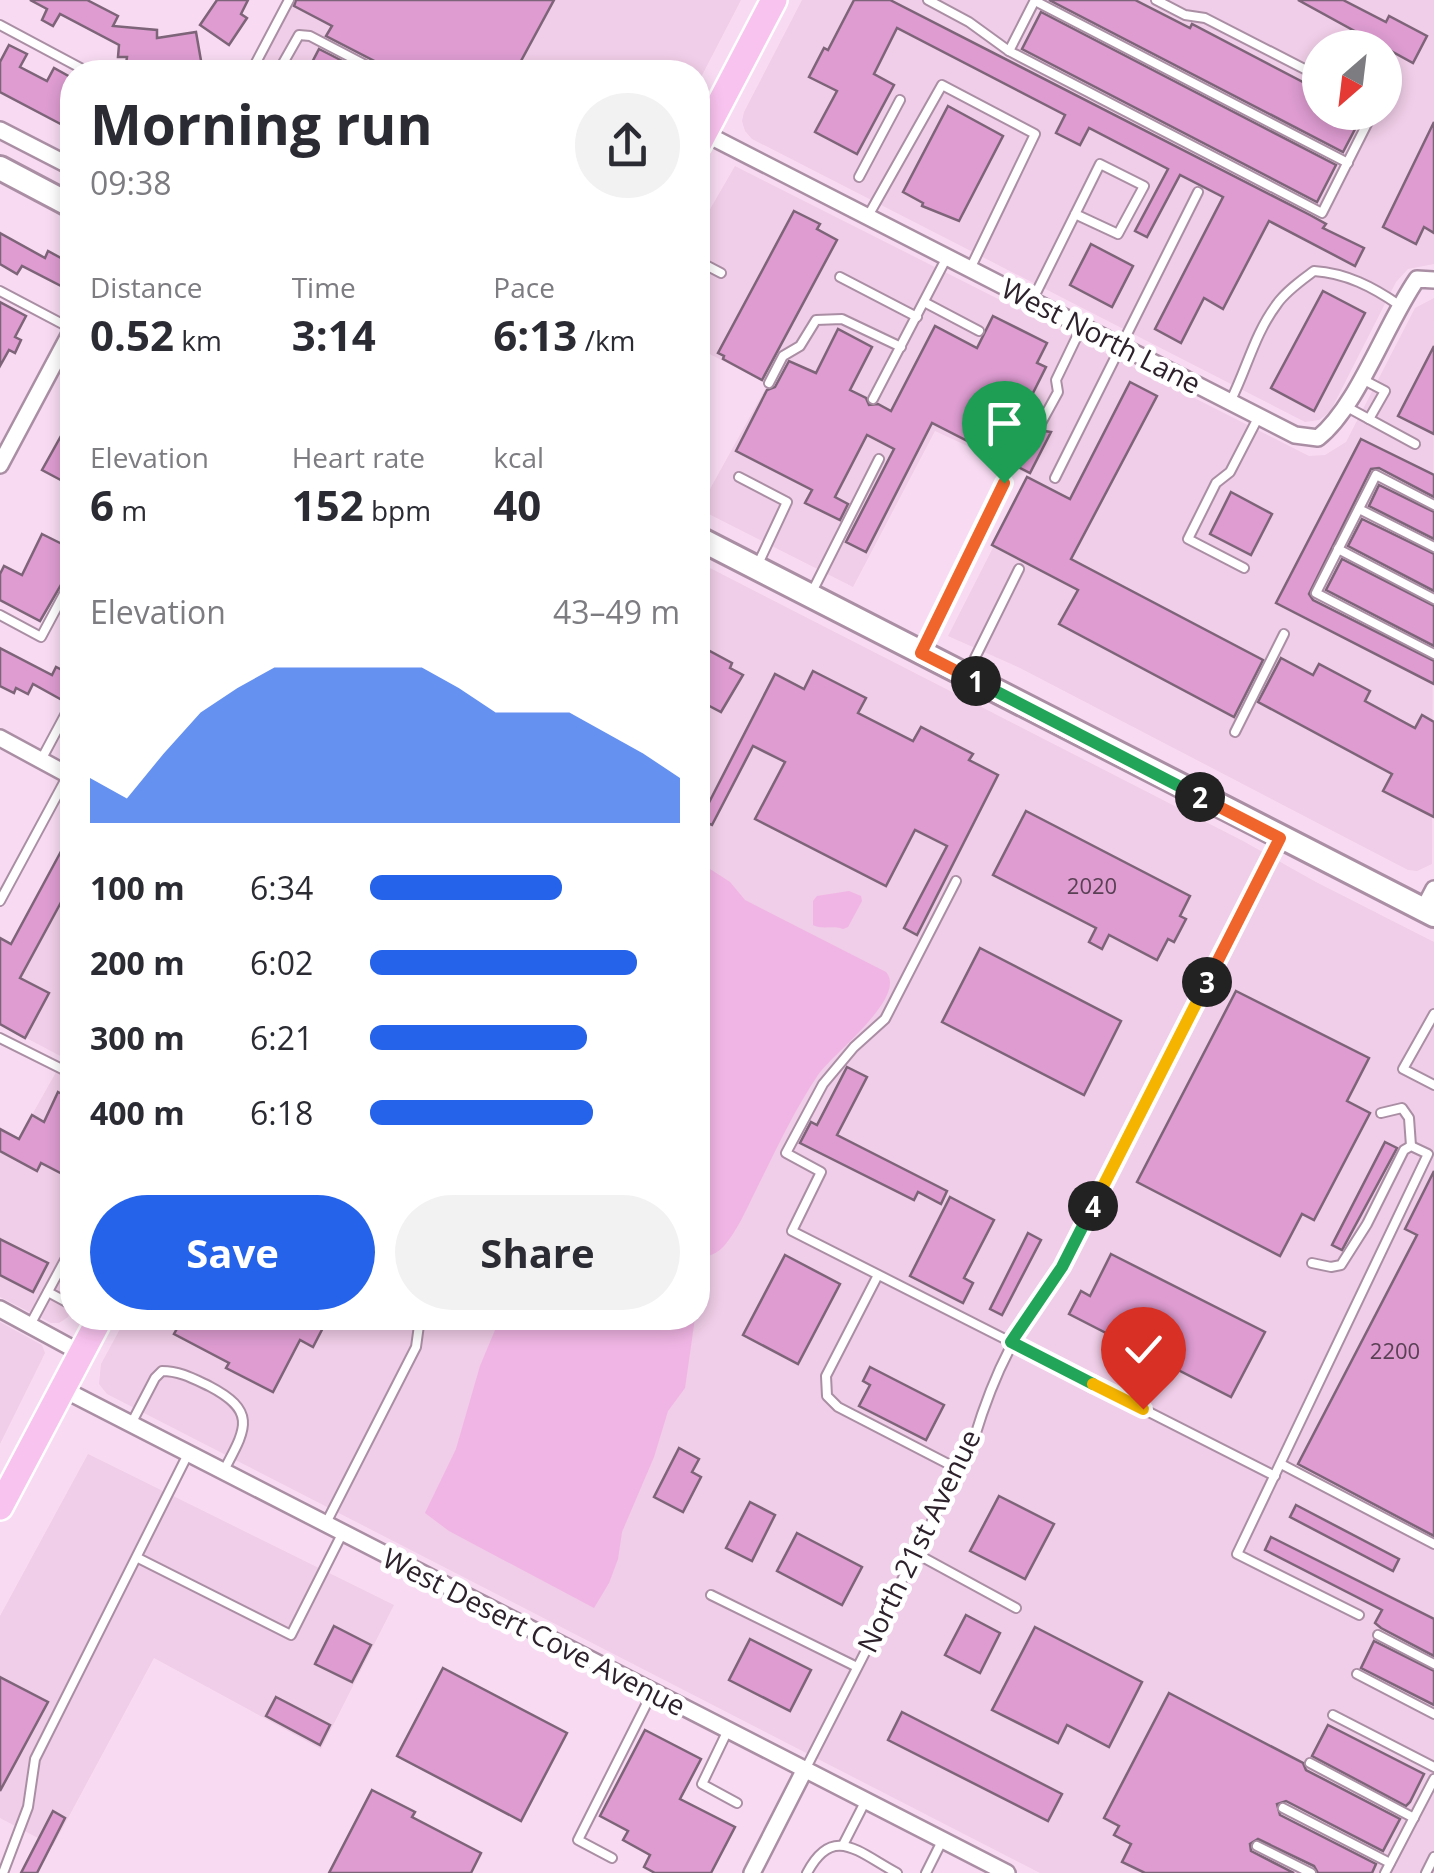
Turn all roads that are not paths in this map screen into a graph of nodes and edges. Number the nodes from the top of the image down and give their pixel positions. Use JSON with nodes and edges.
{"nodes":[{"id":1,"x":289,"y":0,"type":"edge"},
{"id":2,"x":774,"y":0,"type":"edge"},
{"id":3,"x":928,"y":0,"type":"edge"},
{"id":4,"x":1035,"y":0,"type":"edge"},
{"id":5,"x":1156,"y":0,"type":"edge"},
{"id":6,"x":0,"y":25,"type":"edge"},
{"id":7,"x":1009,"y":51,"type":"junction"},
{"id":8,"x":66,"y":60,"type":"edge"},
{"id":9,"x":257,"y":60,"type":"edge"},
{"id":10,"x":284,"y":60,"type":"edge"},
{"id":11,"x":357,"y":60,"type":"edge"},
{"id":12,"x":1302,"y":67,"type":"edge"},
{"id":13,"x":900,"y":100,"type":"dead end"},
{"id":14,"x":710,"y":122,"type":"edge"},
{"id":15,"x":0,"y":130,"type":"edge"},
{"id":16,"x":1364,"y":130,"type":"edge"},
{"id":17,"x":710,"y":143,"type":"edge"},
{"id":18,"x":60,"y":161,"type":"edge"},
{"id":19,"x":1348,"y":162,"type":"junction"},
{"id":20,"x":0,"y":168,"type":"edge"},
{"id":21,"x":859,"y":177,"type":"dead end"},
{"id":22,"x":1198,"y":192,"type":"dead end"},
{"id":23,"x":60,"y":200,"type":"edge"},
{"id":24,"x":1075,"y":214,"type":"junction"},
{"id":25,"x":868,"y":217,"type":"junction"},
{"id":26,"x":947,"y":257,"type":"junction"},
{"id":27,"x":710,"y":267,"type":"edge"},
{"id":28,"x":970,"y":269,"type":"junction"},
{"id":29,"x":721,"y":273,"type":"dead end"},
{"id":30,"x":840,"y":277,"type":"dead end"},
{"id":31,"x":1434,"y":280,"type":"edge"},
{"id":32,"x":0,"y":291,"type":"edge"},
{"id":33,"x":1032,"y":301,"type":"junction"},
{"id":34,"x":924,"y":302,"type":"junction"},
{"id":35,"x":1399,"y":304,"type":"junction"},
{"id":36,"x":917,"y":317,"type":"junction"},
{"id":37,"x":60,"y":323,"type":"edge"},
{"id":38,"x":1082,"y":326,"type":"junction"},
{"id":39,"x":979,"y":331,"type":"dead end"},
{"id":40,"x":1119,"y":345,"type":"junction"},
{"id":41,"x":901,"y":347,"type":"junction"},
{"id":42,"x":60,"y":352,"type":"edge"},
{"id":43,"x":1360,"y":378,"type":"junction"},
{"id":44,"x":769,"y":383,"type":"dead end"},
{"id":45,"x":873,"y":399,"type":"dead end"},
{"id":46,"x":1230,"y":402,"type":"junction"},
{"id":47,"x":1345,"y":406,"type":"junction"},
{"id":48,"x":1259,"y":416,"type":"junction"},
{"id":49,"x":1370,"y":419,"type":"junction"},
{"id":50,"x":1042,"y":423,"type":"dead end"},
{"id":51,"x":1415,"y":444,"type":"dead end"},
{"id":52,"x":879,"y":460,"type":"dead end"},
{"id":53,"x":0,"y":465,"type":"edge"},
{"id":54,"x":739,"y":477,"type":"dead end"},
{"id":55,"x":1055,"y":478,"type":"dead end"},
{"id":56,"x":1004,"y":483,"type":"dead end"},
{"id":57,"x":1434,"y":504,"type":"edge"},
{"id":58,"x":1359,"y":509,"type":"junction"},
{"id":59,"x":710,"y":544,"type":"edge"},
{"id":60,"x":1434,"y":547,"type":"edge"},
{"id":61,"x":1338,"y":549,"type":"junction"},
{"id":62,"x":756,"y":568,"type":"junction"},
{"id":63,"x":1244,"y":568,"type":"dead end"},
{"id":64,"x":1019,"y":569,"type":"dead end"},
{"id":65,"x":810,"y":596,"type":"junction"},
{"id":66,"x":1434,"y":599,"type":"edge"},
{"id":67,"x":60,"y":602,"type":"edge"},
{"id":68,"x":0,"y":615,"type":"edge"},
{"id":69,"x":1284,"y":634,"type":"dead end"},
{"id":70,"x":921,"y":653,"type":"junction"},
{"id":71,"x":1434,"y":654,"type":"edge"},
{"id":72,"x":966,"y":676,"type":"junction"},
{"id":73,"x":60,"y":725,"type":"edge"},
{"id":74,"x":1235,"y":732,"type":"dead end"},
{"id":75,"x":0,"y":738,"type":"edge"},
{"id":76,"x":42,"y":760,"type":"junction"},
{"id":77,"x":60,"y":770,"type":"edge"},
{"id":78,"x":60,"y":794,"type":"edge"},
{"id":79,"x":1280,"y":838,"type":"junction"},
{"id":80,"x":956,"y":881,"type":"dead end"},
{"id":81,"x":0,"y":900,"type":"edge"},
{"id":82,"x":1430,"y":905,"type":"edge"},
{"id":83,"x":1434,"y":1014,"type":"edge"},
{"id":84,"x":0,"y":1038,"type":"edge"},
{"id":85,"x":60,"y":1068,"type":"edge"},
{"id":86,"x":1434,"y":1085,"type":"edge"},
{"id":87,"x":1381,"y":1114,"type":"dead end"},
{"id":88,"x":1434,"y":1141,"type":"edge"},
{"id":89,"x":1412,"y":1146,"type":"junction"},
{"id":90,"x":1428,"y":1154,"type":"junction"},
{"id":91,"x":1312,"y":1263,"type":"dead end"},
{"id":92,"x":60,"y":1269,"type":"edge"},
{"id":93,"x":878,"y":1274,"type":"junction"},
{"id":94,"x":48,"y":1292,"type":"junction"},
{"id":95,"x":60,"y":1298,"type":"edge"},
{"id":96,"x":0,"y":1309,"type":"edge"},
{"id":97,"x":30,"y":1325,"type":"junction"},
{"id":98,"x":93,"y":1330,"type":"edge"},
{"id":99,"x":418,"y":1330,"type":"edge"},
{"id":100,"x":1011,"y":1342,"type":"junction"},
{"id":101,"x":82,"y":1353,"type":"junction"},
{"id":102,"x":62,"y":1389,"type":"junction"},
{"id":103,"x":130,"y":1424,"type":"junction"},
{"id":104,"x":188,"y":1454,"type":"junction"},
{"id":105,"x":1281,"y":1464,"type":"junction"},
{"id":106,"x":958,"y":1469,"type":"junction"},
{"id":107,"x":223,"y":1472,"type":"junction"},
{"id":108,"x":1275,"y":1476,"type":"junction"},
{"id":109,"x":0,"y":1507,"type":"edge"},
{"id":110,"x":325,"y":1524,"type":"junction"},
{"id":111,"x":342,"y":1533,"type":"junction"},
{"id":112,"x":1434,"y":1544,"type":"edge"},
{"id":113,"x":915,"y":1554,"type":"junction"},
{"id":114,"x":138,"y":1558,"type":"junction"},
{"id":115,"x":711,"y":1595,"type":"dead end"},
{"id":116,"x":1016,"y":1608,"type":"dead end"},
{"id":117,"x":1359,"y":1616,"type":"dead end"},
{"id":118,"x":1378,"y":1635,"type":"dead end"},
{"id":119,"x":1434,"y":1664,"type":"edge"},
{"id":120,"x":857,"y":1667,"type":"junction"},
{"id":121,"x":1357,"y":1674,"type":"dead end"},
{"id":122,"x":652,"y":1693,"type":"junction"},
{"id":123,"x":1334,"y":1714,"type":"dead end"},
{"id":124,"x":1434,"y":1714,"type":"edge"},
{"id":125,"x":727,"y":1732,"type":"junction"},
{"id":126,"x":1310,"y":1763,"type":"dead end"},
{"id":127,"x":1434,"y":1768,"type":"edge"},
{"id":128,"x":804,"y":1771,"type":"junction"},
{"id":129,"x":1434,"y":1778,"type":"edge"},
{"id":130,"x":866,"y":1802,"type":"junction"},
{"id":131,"x":737,"y":1803,"type":"dead end"},
{"id":132,"x":1283,"y":1808,"type":"dead end"},
{"id":133,"x":1414,"y":1818,"type":"junction"},
{"id":134,"x":943,"y":1841,"type":"junction"},
{"id":135,"x":843,"y":1845,"type":"junction"},
{"id":136,"x":1258,"y":1846,"type":"dead end"},
{"id":137,"x":612,"y":1858,"type":"dead end"},
{"id":138,"x":1434,"y":1858,"type":"edge"},
{"id":139,"x":1390,"y":1863,"type":"junction"},
{"id":140,"x":3,"y":1873,"type":"edge"},
{"id":141,"x":752,"y":1873,"type":"edge"},
{"id":142,"x":806,"y":1873,"type":"edge"},
{"id":143,"x":897,"y":1873,"type":"edge"},
{"id":144,"x":926,"y":1873,"type":"edge"},
{"id":145,"x":1007,"y":1873,"type":"edge"},
{"id":146,"x":1311,"y":1873,"type":"edge"},
{"id":147,"x":1385,"y":1873,"type":"edge"},
{"id":148,"x":1426,"y":1873,"type":"edge"}],
"edges":[{"from":1,"to":9,"type":"lane"},
{"from":2,"to":14,"type":"main road"},
{"from":3,"to":7,"type":"lane"},
{"from":4,"to":7,"type":"lane"},
{"from":4,"to":19,"type":"lane"},
{"from":5,"to":12,"type":"lane"},
{"from":6,"to":8,"type":"lane"},
{"from":7,"to":19,"type":"lane"},
{"from":10,"to":11,"type":"lane"},
{"from":13,"to":21,"type":"lane"},
{"from":15,"to":18,"type":"street"},
{"from":16,"to":19,"type":"lane"},
{"from":17,"to":25,"type":"street","name":"West North Lane"},
{"from":20,"to":23,"type":"main road"},
{"from":22,"to":40,"type":"lane"},
{"from":24,"to":24,"type":"lane"},
{"from":24,"to":33,"type":"lane"},
{"from":25,"to":26,"type":"street","name":"West North Lane"},
{"from":25,"to":28,"type":"lane"},
{"from":26,"to":28,"type":"street","name":"West North Lane"},
{"from":26,"to":34,"type":"lane"},
{"from":27,"to":29,"type":"lane"},
{"from":28,"to":33,"type":"street","name":"West North Lane"},
{"from":30,"to":36,"type":"lane"},
{"from":31,"to":35,"type":"street","name":"West North Lane"},
{"from":32,"to":37,"type":"lane"},
{"from":33,"to":38,"type":"street","name":"West North Lane"},
{"from":34,"to":36,"type":"lane"},
{"from":34,"to":39,"type":"lane"},
{"from":35,"to":43,"type":"street","name":"West North Lane"},
{"from":35,"to":46,"type":"lane"},
{"from":36,"to":41,"type":"lane"},
{"from":38,"to":40,"type":"street","name":"West North Lane"},
{"from":38,"to":50,"type":"lane"},
{"from":40,"to":46,"type":"street","name":"West North Lane"},
{"from":40,"to":55,"type":"lane"},
{"from":41,"to":44,"type":"lane"},
{"from":41,"to":45,"type":"lane"},
{"from":42,"to":53,"type":"street"},
{"from":43,"to":47,"type":"street","name":"West North Lane"},
{"from":43,"to":49,"type":"lane"},
{"from":46,"to":48,"type":"street","name":"West North Lane"},
{"from":47,"to":48,"type":"street","name":"West North Lane"},
{"from":47,"to":49,"type":"lane"},
{"from":48,"to":63,"type":"lane"},
{"from":49,"to":51,"type":"lane"},
{"from":52,"to":65,"type":"lane"},
{"from":54,"to":62,"type":"lane"},
{"from":56,"to":70,"type":"lane"},
{"from":57,"to":58,"type":"lane"},
{"from":58,"to":60,"type":"lane"},
{"from":58,"to":61,"type":"lane"},
{"from":59,"to":62,"type":"main road"},
{"from":61,"to":66,"type":"lane"},
{"from":61,"to":71,"type":"lane"},
{"from":62,"to":65,"type":"main road"},
{"from":64,"to":72,"type":"lane"},
{"from":65,"to":70,"type":"main road"},
{"from":67,"to":68,"type":"lane"},
{"from":69,"to":74,"type":"lane"},
{"from":70,"to":72,"type":"main road"},
{"from":72,"to":79,"type":"main road"},
{"from":73,"to":76,"type":"lane"},
{"from":75,"to":76,"type":"street"},
{"from":76,"to":77,"type":"street"},
{"from":78,"to":81,"type":"lane"},
{"from":79,"to":82,"type":"main road"},
{"from":79,"to":100,"type":"lane","name":"North 21st Avenue"},
{"from":80,"to":93,"type":"lane"},
{"from":83,"to":86,"type":"lane"},
{"from":84,"to":85,"type":"lane"},
{"from":87,"to":89,"type":"lane"},
{"from":88,"to":90,"type":"lane"},
{"from":89,"to":90,"type":"lane"},
{"from":89,"to":91,"type":"lane"},
{"from":90,"to":105,"type":"lane"},
{"from":92,"to":94,"type":"lane"},
{"from":93,"to":100,"type":"lane"},
{"from":93,"to":106,"type":"lane"},
{"from":94,"to":95,"type":"lane"},
{"from":94,"to":97,"type":"lane"},
{"from":96,"to":97,"type":"street"},
{"from":97,"to":101,"type":"street"},
{"from":98,"to":101,"type":"main road"},
{"from":99,"to":110,"type":"lane"},
{"from":100,"to":106,"type":"lane","name":"North 21st Avenue"},
{"from":100,"to":108,"type":"lane"},
{"from":101,"to":102,"type":"main road"},
{"from":102,"to":103,"type":"street","name":"West Desert Cove Avenue"},
{"from":102,"to":109,"type":"main road"},
{"from":103,"to":104,"type":"street","name":"West Desert Cove Avenue"},
{"from":103,"to":107,"type":"lane"},
{"from":104,"to":107,"type":"street","name":"West Desert Cove Avenue"},
{"from":104,"to":114,"type":"lane"},
{"from":105,"to":108,"type":"lane"},
{"from":105,"to":112,"type":"lane"},
{"from":106,"to":113,"type":"lane","name":"North 21st Avenue"},
{"from":107,"to":110,"type":"street","name":"West Desert Cove Avenue"},
{"from":108,"to":117,"type":"lane"},
{"from":110,"to":111,"type":"street","name":"West Desert Cove Avenue"},
{"from":111,"to":114,"type":"lane"},
{"from":111,"to":122,"type":"street","name":"West Desert Cove Avenue"},
{"from":113,"to":116,"type":"lane"},
{"from":113,"to":120,"type":"lane","name":"North 21st Avenue"},
{"from":114,"to":140,"type":"lane"},
{"from":115,"to":120,"type":"lane"},
{"from":118,"to":119,"type":"lane"},
{"from":120,"to":128,"type":"lane","name":"North 21st Avenue"},
{"from":121,"to":124,"type":"lane"},
{"from":122,"to":125,"type":"street","name":"West Desert Cove Avenue"},
{"from":122,"to":137,"type":"lane"},
{"from":123,"to":127,"type":"lane"},
{"from":125,"to":128,"type":"street","name":"West Desert Cove Avenue"},
{"from":125,"to":131,"type":"lane"},
{"from":126,"to":133,"type":"lane"},
{"from":128,"to":130,"type":"street","name":"West Desert Cove Avenue"},
{"from":128,"to":141,"type":"street","name":"North 21st Avenue"},
{"from":129,"to":133,"type":"lane"},
{"from":130,"to":134,"type":"street","name":"West Desert Cove Avenue"},
{"from":130,"to":135,"type":"lane"},
{"from":132,"to":139,"type":"lane"},
{"from":133,"to":139,"type":"lane"},
{"from":134,"to":144,"type":"lane"},
{"from":134,"to":145,"type":"street","name":"West Desert Cove Avenue"},
{"from":135,"to":142,"type":"lane"},
{"from":135,"to":143,"type":"lane"},
{"from":136,"to":146,"type":"lane"},
{"from":138,"to":148,"type":"lane"},
{"from":139,"to":147,"type":"lane"}]}
